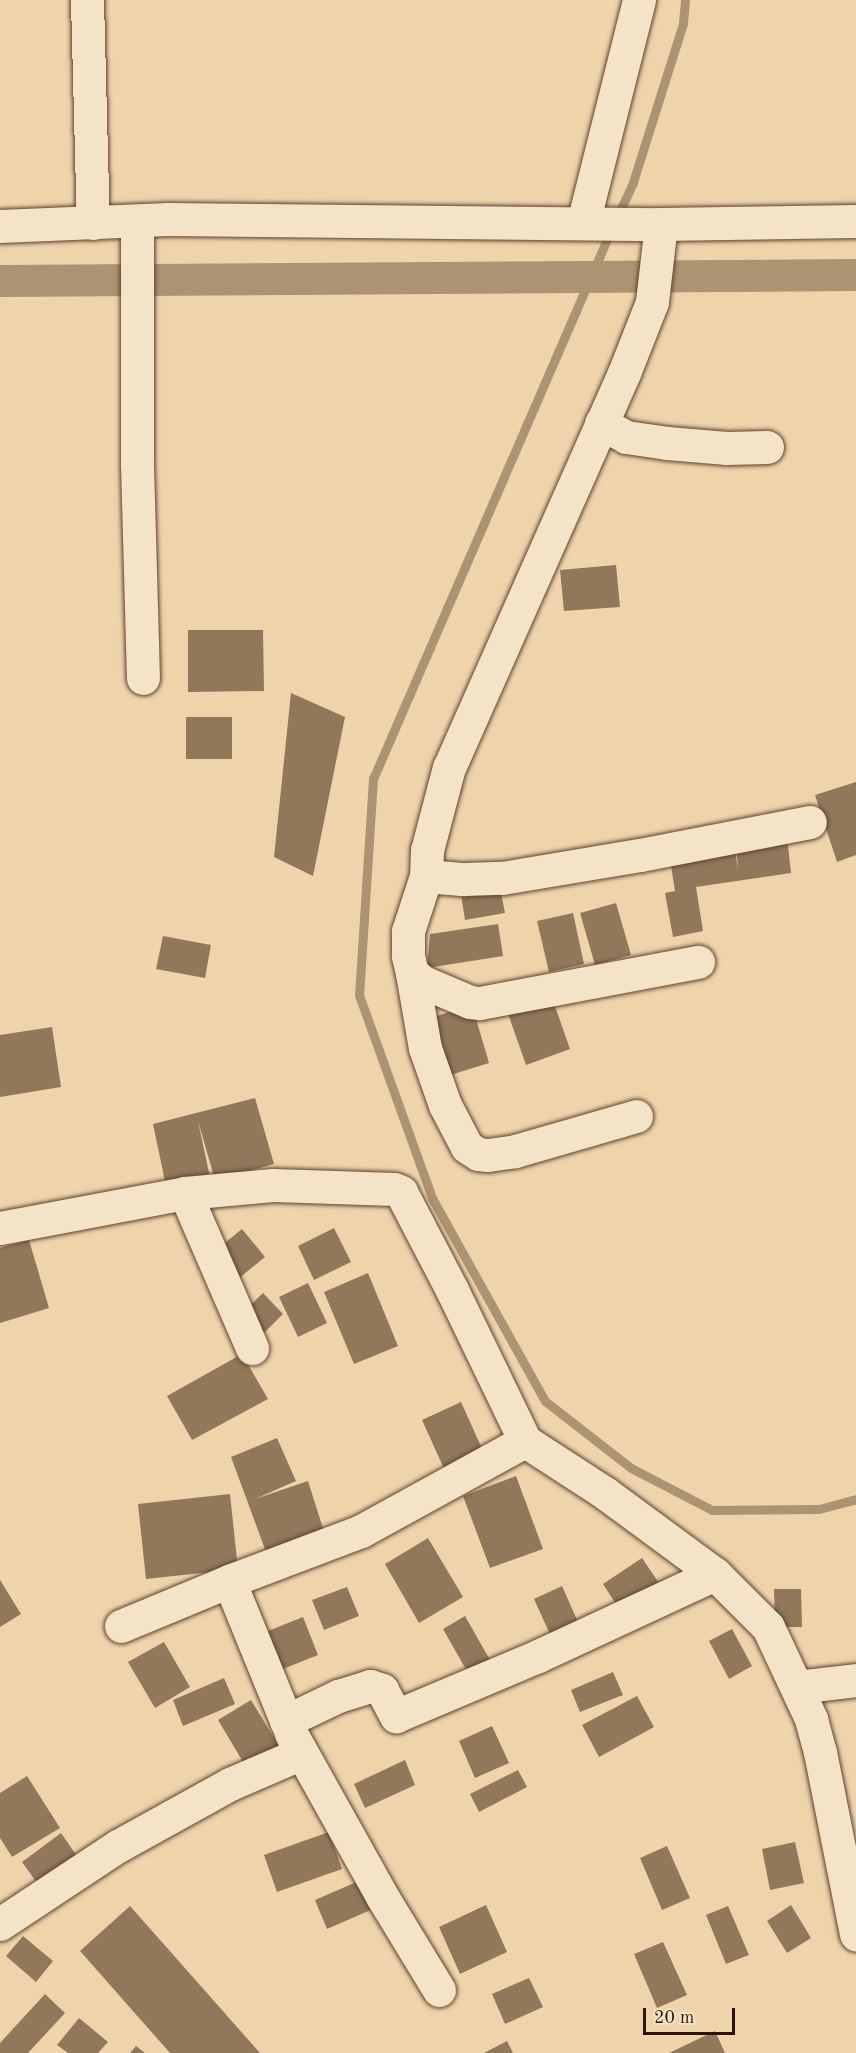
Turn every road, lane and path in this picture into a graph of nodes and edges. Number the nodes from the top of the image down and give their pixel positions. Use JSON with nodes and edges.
{"nodes":[{"id":1,"x":87,"y":0,"type":"edge"},
{"id":2,"x":639,"y":0,"type":"edge"},
{"id":3,"x":856,"y":220,"type":"edge"},
{"id":4,"x":93,"y":223,"type":"junction"},
{"id":5,"x":0,"y":226,"type":"edge"},
{"id":6,"x":627,"y":229,"type":"junction"},
{"id":7,"x":136,"y":235,"type":"junction"},
{"id":8,"x":601,"y":423,"type":"junction"},
{"id":9,"x":767,"y":447,"type":"dead end"},
{"id":10,"x":143,"y":678,"type":"dead end"},
{"id":11,"x":810,"y":822,"type":"dead end"},
{"id":12,"x":426,"y":876,"type":"junction"},
{"id":13,"x":698,"y":962,"type":"dead end"},
{"id":14,"x":412,"y":973,"type":"junction"},
{"id":15,"x":636,"y":1116,"type":"dead end"},
{"id":16,"x":184,"y":1193,"type":"junction"},
{"id":17,"x":0,"y":1228,"type":"edge"},
{"id":18,"x":252,"y":1348,"type":"dead end"},
{"id":19,"x":525,"y":1441,"type":"junction"},
{"id":20,"x":715,"y":1574,"type":"junction"},
{"id":21,"x":229,"y":1581,"type":"junction"},
{"id":22,"x":121,"y":1626,"type":"dead end"},
{"id":23,"x":856,"y":1680,"type":"edge"},
{"id":24,"x":797,"y":1687,"type":"junction"},
{"id":25,"x":286,"y":1721,"type":"junction"},
{"id":26,"x":302,"y":1753,"type":"junction"},
{"id":27,"x":0,"y":1924,"type":"edge"},
{"id":28,"x":856,"y":1934,"type":"edge"},
{"id":29,"x":439,"y":1990,"type":"dead end"}],
"edges":[{"from":1,"to":4,"type":"street"},
{"from":2,"to":6,"type":"street"},
{"from":3,"to":6,"type":"street"},
{"from":4,"to":5,"type":"street"},
{"from":4,"to":7,"type":"street"},
{"from":6,"to":7,"type":"street"},
{"from":6,"to":8,"type":"street"},
{"from":7,"to":10,"type":"street"},
{"from":8,"to":9,"type":"street"},
{"from":8,"to":12,"type":"street"},
{"from":11,"to":12,"type":"street"},
{"from":12,"to":14,"type":"street"},
{"from":13,"to":14,"type":"street"},
{"from":14,"to":15,"type":"street"},
{"from":16,"to":17,"type":"street"},
{"from":16,"to":18,"type":"street"},
{"from":16,"to":19,"type":"street"},
{"from":19,"to":20,"type":"street"},
{"from":19,"to":21,"type":"street"},
{"from":20,"to":24,"type":"street"},
{"from":20,"to":25,"type":"street"},
{"from":21,"to":22,"type":"street"},
{"from":21,"to":25,"type":"street"},
{"from":23,"to":24,"type":"street"},
{"from":24,"to":28,"type":"street"},
{"from":25,"to":26,"type":"street"},
{"from":26,"to":27,"type":"street"},
{"from":26,"to":29,"type":"street"}]}
